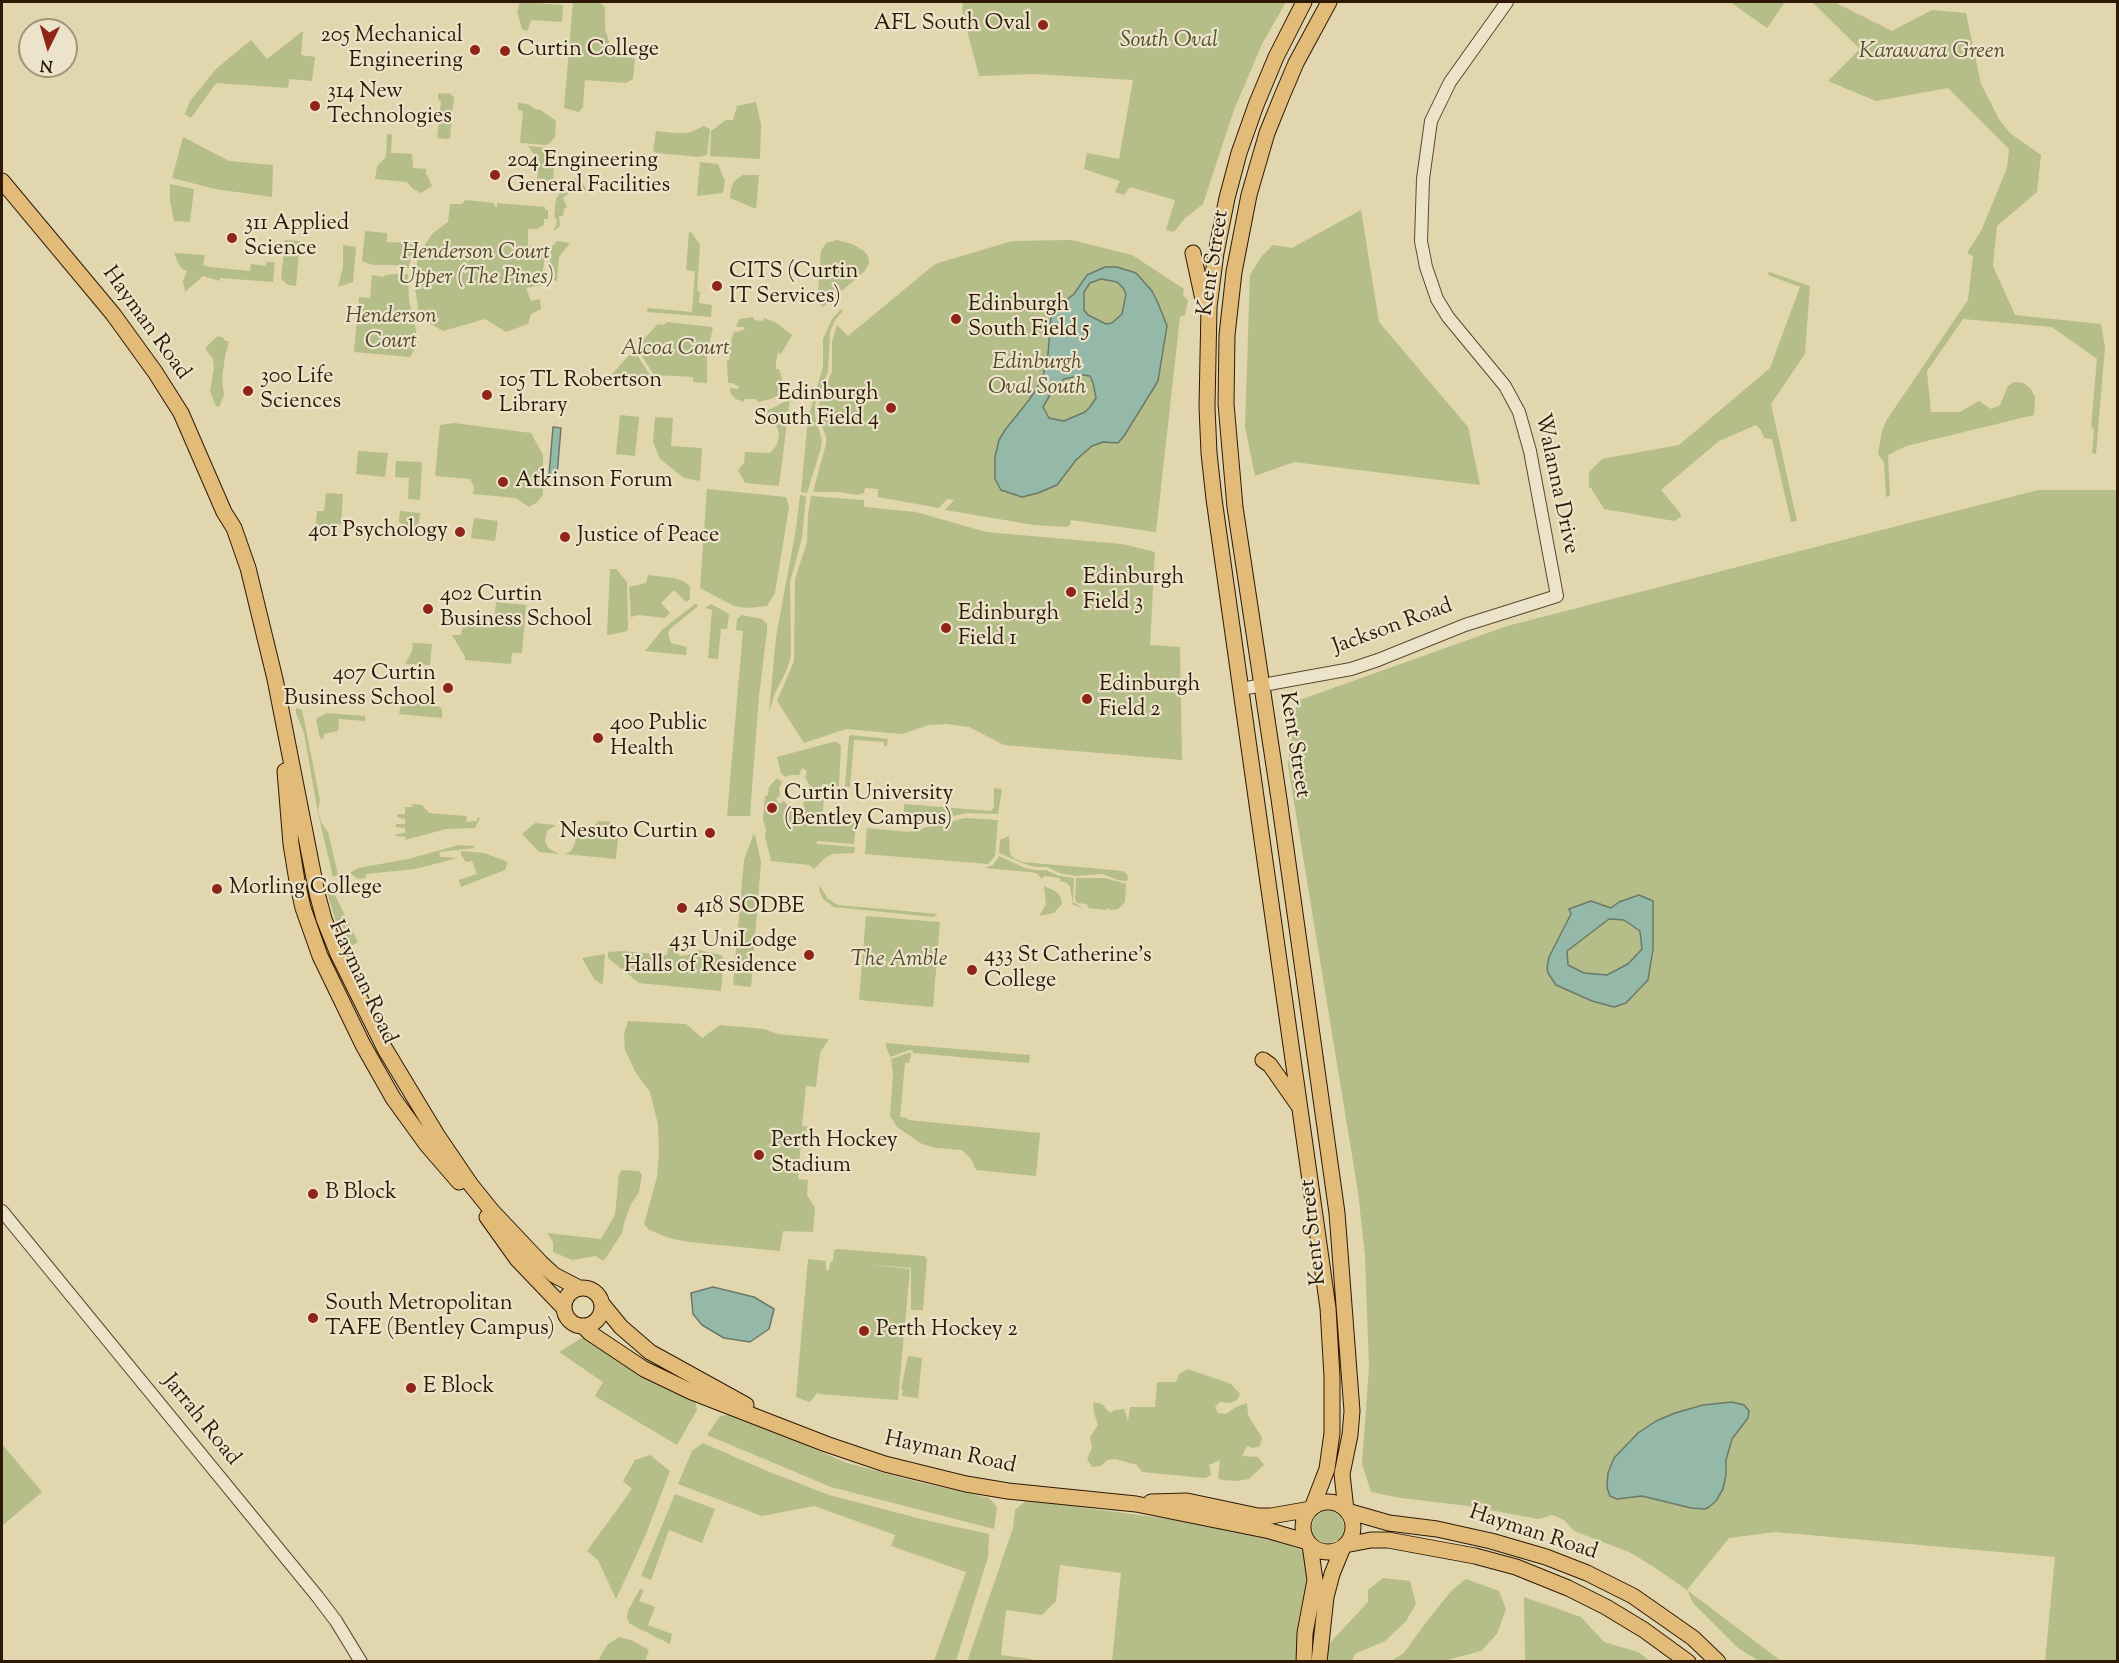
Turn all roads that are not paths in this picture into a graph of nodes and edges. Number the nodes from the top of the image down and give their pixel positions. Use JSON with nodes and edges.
{"nodes":[{"id":1,"x":1304,"y":2,"type":"edge"},
{"id":2,"x":1329,"y":2,"type":"edge"},
{"id":3,"x":1507,"y":2,"type":"edge"},
{"id":4,"x":2,"y":181,"type":"edge"},
{"id":5,"x":1193,"y":253,"type":"dead end"},
{"id":6,"x":1209,"y":307,"type":"junction"},
{"id":7,"x":224,"y":512,"type":"junction"},
{"id":8,"x":1557,"y":596,"type":"joint"},
{"id":9,"x":1262,"y":686,"type":"junction"},
{"id":10,"x":1241,"y":689,"type":"junction"},
{"id":11,"x":1263,"y":1060,"type":"dead end"},
{"id":12,"x":1300,"y":1107,"type":"junction"},
{"id":13,"x":2,"y":1211,"type":"edge"},
{"id":14,"x":579,"y":1288,"type":"junction"},
{"id":15,"x":603,"y":1305,"type":"junction"},
{"id":16,"x":564,"y":1308,"type":"junction"},
{"id":17,"x":584,"y":1327,"type":"junction"},
{"id":18,"x":762,"y":1418,"type":"junction"},
{"id":19,"x":1136,"y":1504,"type":"junction"},
{"id":20,"x":1311,"y":1509,"type":"junction"},
{"id":21,"x":1346,"y":1510,"type":"junction"},
{"id":22,"x":1309,"y":1544,"type":"junction"},
{"id":23,"x":1344,"y":1546,"type":"junction"},
{"id":24,"x":361,"y":1662,"type":"edge"},
{"id":25,"x":1304,"y":1662,"type":"edge"},
{"id":26,"x":1319,"y":1662,"type":"edge"},
{"id":27,"x":1688,"y":1662,"type":"edge"},
{"id":28,"x":1718,"y":1662,"type":"edge"}],
"edges":[{"from":1,"to":6,"type":"main road","name":"Kent Street"},
{"from":2,"to":9,"type":"main road","name":"Kent Street"},
{"from":3,"to":8,"type":"street","name":"Walanna Drive"},
{"from":4,"to":7,"type":"main road","name":"Hayman Road"},
{"from":5,"to":6,"type":"main road"},
{"from":6,"to":10,"type":"main road","name":"Kent Street"},
{"from":7,"to":14,"type":"main road","name":"Hayman Road"},
{"from":7,"to":16,"type":"main road","name":"Hayman Road"},
{"from":8,"to":9,"type":"street","name":"Jackson Road"},
{"from":9,"to":10,"type":"street","name":"Jackson Road"},
{"from":9,"to":21,"type":"main road","name":"Kent Street"},
{"from":10,"to":12,"type":"main road","name":"Kent Street"},
{"from":11,"to":12,"type":"main road"},
{"from":12,"to":20,"type":"main road","name":"Kent Street"},
{"from":13,"to":24,"type":"street","name":"Jarrah Road"},
{"from":14,"to":15,"type":"main road"},
{"from":14,"to":16,"type":"main road"},
{"from":15,"to":17,"type":"main road"},
{"from":15,"to":18,"type":"main road","name":"Hayman Road"},
{"from":16,"to":17,"type":"main road"},
{"from":17,"to":18,"type":"main road","name":"Hayman Road"},
{"from":18,"to":19,"type":"main road","name":"Hayman Road"},
{"from":19,"to":20,"type":"main road","name":"Hayman Road"},
{"from":19,"to":22,"type":"main road","name":"Hayman Road"},
{"from":20,"to":21,"type":"main road"},
{"from":20,"to":22,"type":"main road"},
{"from":21,"to":23,"type":"main road"},
{"from":21,"to":28,"type":"main road","name":"Hayman Road"},
{"from":22,"to":23,"type":"main road"},
{"from":22,"to":25,"type":"main road"},
{"from":23,"to":26,"type":"main road"},
{"from":23,"to":27,"type":"main road","name":"Hayman Road"}]}
